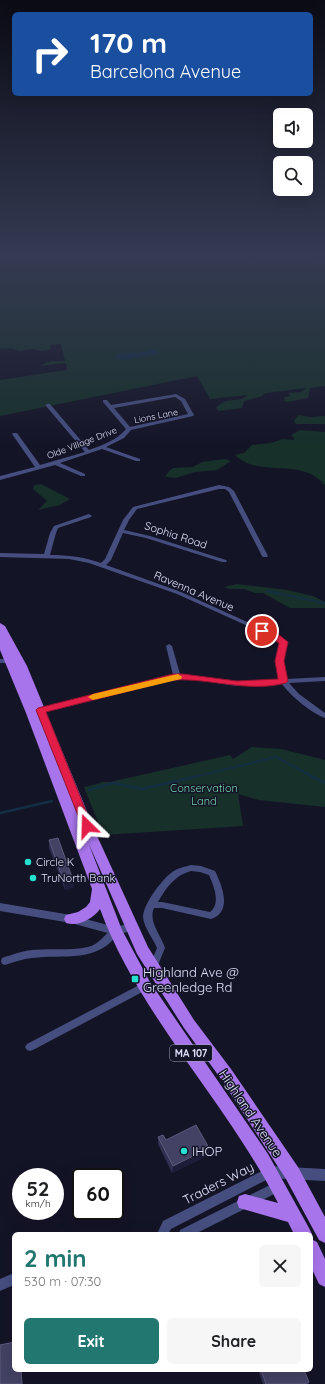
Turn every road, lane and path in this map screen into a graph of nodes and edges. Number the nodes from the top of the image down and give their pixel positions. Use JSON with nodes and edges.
{"nodes":[{"id":1,"x":105,"y":401,"type":"dead end"},
{"id":2,"x":48,"y":405,"type":"dead end"},
{"id":3,"x":111,"y":407,"type":"junction"},
{"id":4,"x":129,"y":429,"type":"junction"},
{"id":5,"x":15,"y":434,"type":"dead end"},
{"id":6,"x":101,"y":447,"type":"junction"},
{"id":7,"x":88,"y":452,"type":"junction"},
{"id":8,"x":138,"y":460,"type":"dead end"},
{"id":9,"x":56,"y":464,"type":"junction"},
{"id":10,"x":39,"y":468,"type":"junction"},
{"id":11,"x":83,"y":475,"type":"dead end"},
{"id":12,"x":0,"y":478,"type":"edge"},
{"id":13,"x":89,"y":516,"type":"dead end"},
{"id":14,"x":121,"y":531,"type":"junction"},
{"id":15,"x":0,"y":554,"type":"edge"},
{"id":16,"x":47,"y":556,"type":"junction"},
{"id":17,"x":265,"y":556,"type":"dead end"},
{"id":18,"x":224,"y":561,"type":"dead end"},
{"id":19,"x":102,"y":566,"type":"junction"},
{"id":20,"x":0,"y":626,"type":"edge"},
{"id":21,"x":0,"y":640,"type":"edge"},
{"id":22,"x":169,"y":646,"type":"dead end"},
{"id":23,"x":4,"y":657,"type":"edge"},
{"id":24,"x":177,"y":677,"type":"junction"},
{"id":25,"x":325,"y":679,"type":"edge"},
{"id":26,"x":283,"y":681,"type":"junction"},
{"id":27,"x":41,"y":710,"type":"junction"},
{"id":28,"x":325,"y":716,"type":"edge"},
{"id":29,"x":98,"y":888,"type":"junction"},
{"id":30,"x":150,"y":906,"type":"junction"},
{"id":31,"x":0,"y":907,"type":"edge"},
{"id":32,"x":71,"y":919,"type":"junction"},
{"id":33,"x":132,"y":927,"type":"junction"},
{"id":34,"x":115,"y":931,"type":"junction"},
{"id":35,"x":6,"y":961,"type":"dead end"},
{"id":36,"x":153,"y":967,"type":"junction"},
{"id":37,"x":145,"y":986,"type":"junction"},
{"id":38,"x":30,"y":1047,"type":"dead end"},
{"id":39,"x":292,"y":1173,"type":"junction"},
{"id":40,"x":325,"y":1175,"type":"edge"},
{"id":41,"x":274,"y":1179,"type":"junction"},
{"id":42,"x":245,"y":1202,"type":"junction"},
{"id":43,"x":293,"y":1215,"type":"junction"},
{"id":44,"x":163,"y":1232,"type":"edge"},
{"id":45,"x":188,"y":1232,"type":"edge"},
{"id":46,"x":302,"y":1232,"type":"edge"},
{"id":47,"x":325,"y":1234,"type":"edge"},
{"id":48,"x":313,"y":1252,"type":"edge"},
{"id":49,"x":325,"y":1278,"type":"edge"},
{"id":50,"x":12,"y":1280,"type":"edge"},
{"id":51,"x":0,"y":1285,"type":"edge"}],
"edges":[{"from":1,"to":3,"type":"street","name":"Olde Village Drive"},
{"from":2,"to":7,"type":"street"},
{"from":3,"to":4,"type":"street","name":"Olde Village Drive"},
{"from":3,"to":4,"type":"street","name":"Lions Lane"},
{"from":4,"to":6,"type":"street","name":"Olde Village Drive"},
{"from":5,"to":10,"type":"street"},
{"from":6,"to":7,"type":"street","name":"Olde Village Drive"},
{"from":6,"to":8,"type":"street"},
{"from":7,"to":9,"type":"street","name":"Olde Village Drive"},
{"from":9,"to":10,"type":"street","name":"Olde Village Drive"},
{"from":9,"to":11,"type":"street"},
{"from":10,"to":12,"type":"street","name":"Olde Village Drive"},
{"from":13,"to":16,"type":"street"},
{"from":14,"to":17,"type":"street"},
{"from":14,"to":18,"type":"street","name":"Sophia Road"},
{"from":14,"to":19,"type":"street"},
{"from":15,"to":16,"type":"street","name":"Ravenna Avenue"},
{"from":16,"to":19,"type":"street","name":"Ravenna Avenue"},
{"from":19,"to":26,"type":"street","name":"Ravenna Avenue"},
{"from":20,"to":27,"type":"main road","name":"Highland Avenue","number":"MA 107"},
{"from":21,"to":23,"type":"main road","name":"Highland Avenue","number":"MA 107"},
{"from":22,"to":24,"type":"street"},
{"from":23,"to":29,"type":"main road","name":"Highland Avenue","number":"MA 107"},
{"from":24,"to":26,"type":"street"},
{"from":24,"to":27,"type":"street"},
{"from":25,"to":26,"type":"street"},
{"from":26,"to":28,"type":"street"},
{"from":27,"to":33,"type":"main road","name":"Highland Avenue","number":"MA 107"},
{"from":29,"to":32,"type":"main road"},
{"from":29,"to":34,"type":"main road","name":"Highland Avenue","number":"MA 107"},
{"from":30,"to":30,"type":"street"},
{"from":30,"to":36,"type":"street"},
{"from":31,"to":32,"type":"street"},
{"from":32,"to":34,"type":"street"},
{"from":33,"to":34,"type":"street"},
{"from":33,"to":36,"type":"main road","name":"Highland Avenue","number":"MA 107"},
{"from":34,"to":35,"type":"street"},
{"from":34,"to":37,"type":"main road","name":"Highland Avenue","number":"MA 107"},
{"from":36,"to":39,"type":"main road","name":"Highland Avenue","number":"MA 107"},
{"from":37,"to":38,"type":"street"},
{"from":37,"to":41,"type":"main road","name":"Highland Avenue","number":"MA 107"},
{"from":39,"to":40,"type":"street"},
{"from":39,"to":41,"type":"street"},
{"from":39,"to":47,"type":"main road","name":"Highland Avenue","number":"MA 107"},
{"from":41,"to":42,"type":"street"},
{"from":41,"to":43,"type":"main road","name":"Highland Avenue","number":"MA 107"},
{"from":41,"to":44,"type":"street","name":"Traders Way"},
{"from":42,"to":43,"type":"main road"},
{"from":42,"to":45,"type":"street"},
{"from":43,"to":46,"type":"main road","name":"Highland Avenue","number":"MA 107"},
{"from":48,"to":49,"type":"main road"},
{"from":50,"to":51,"type":"street"}]}
